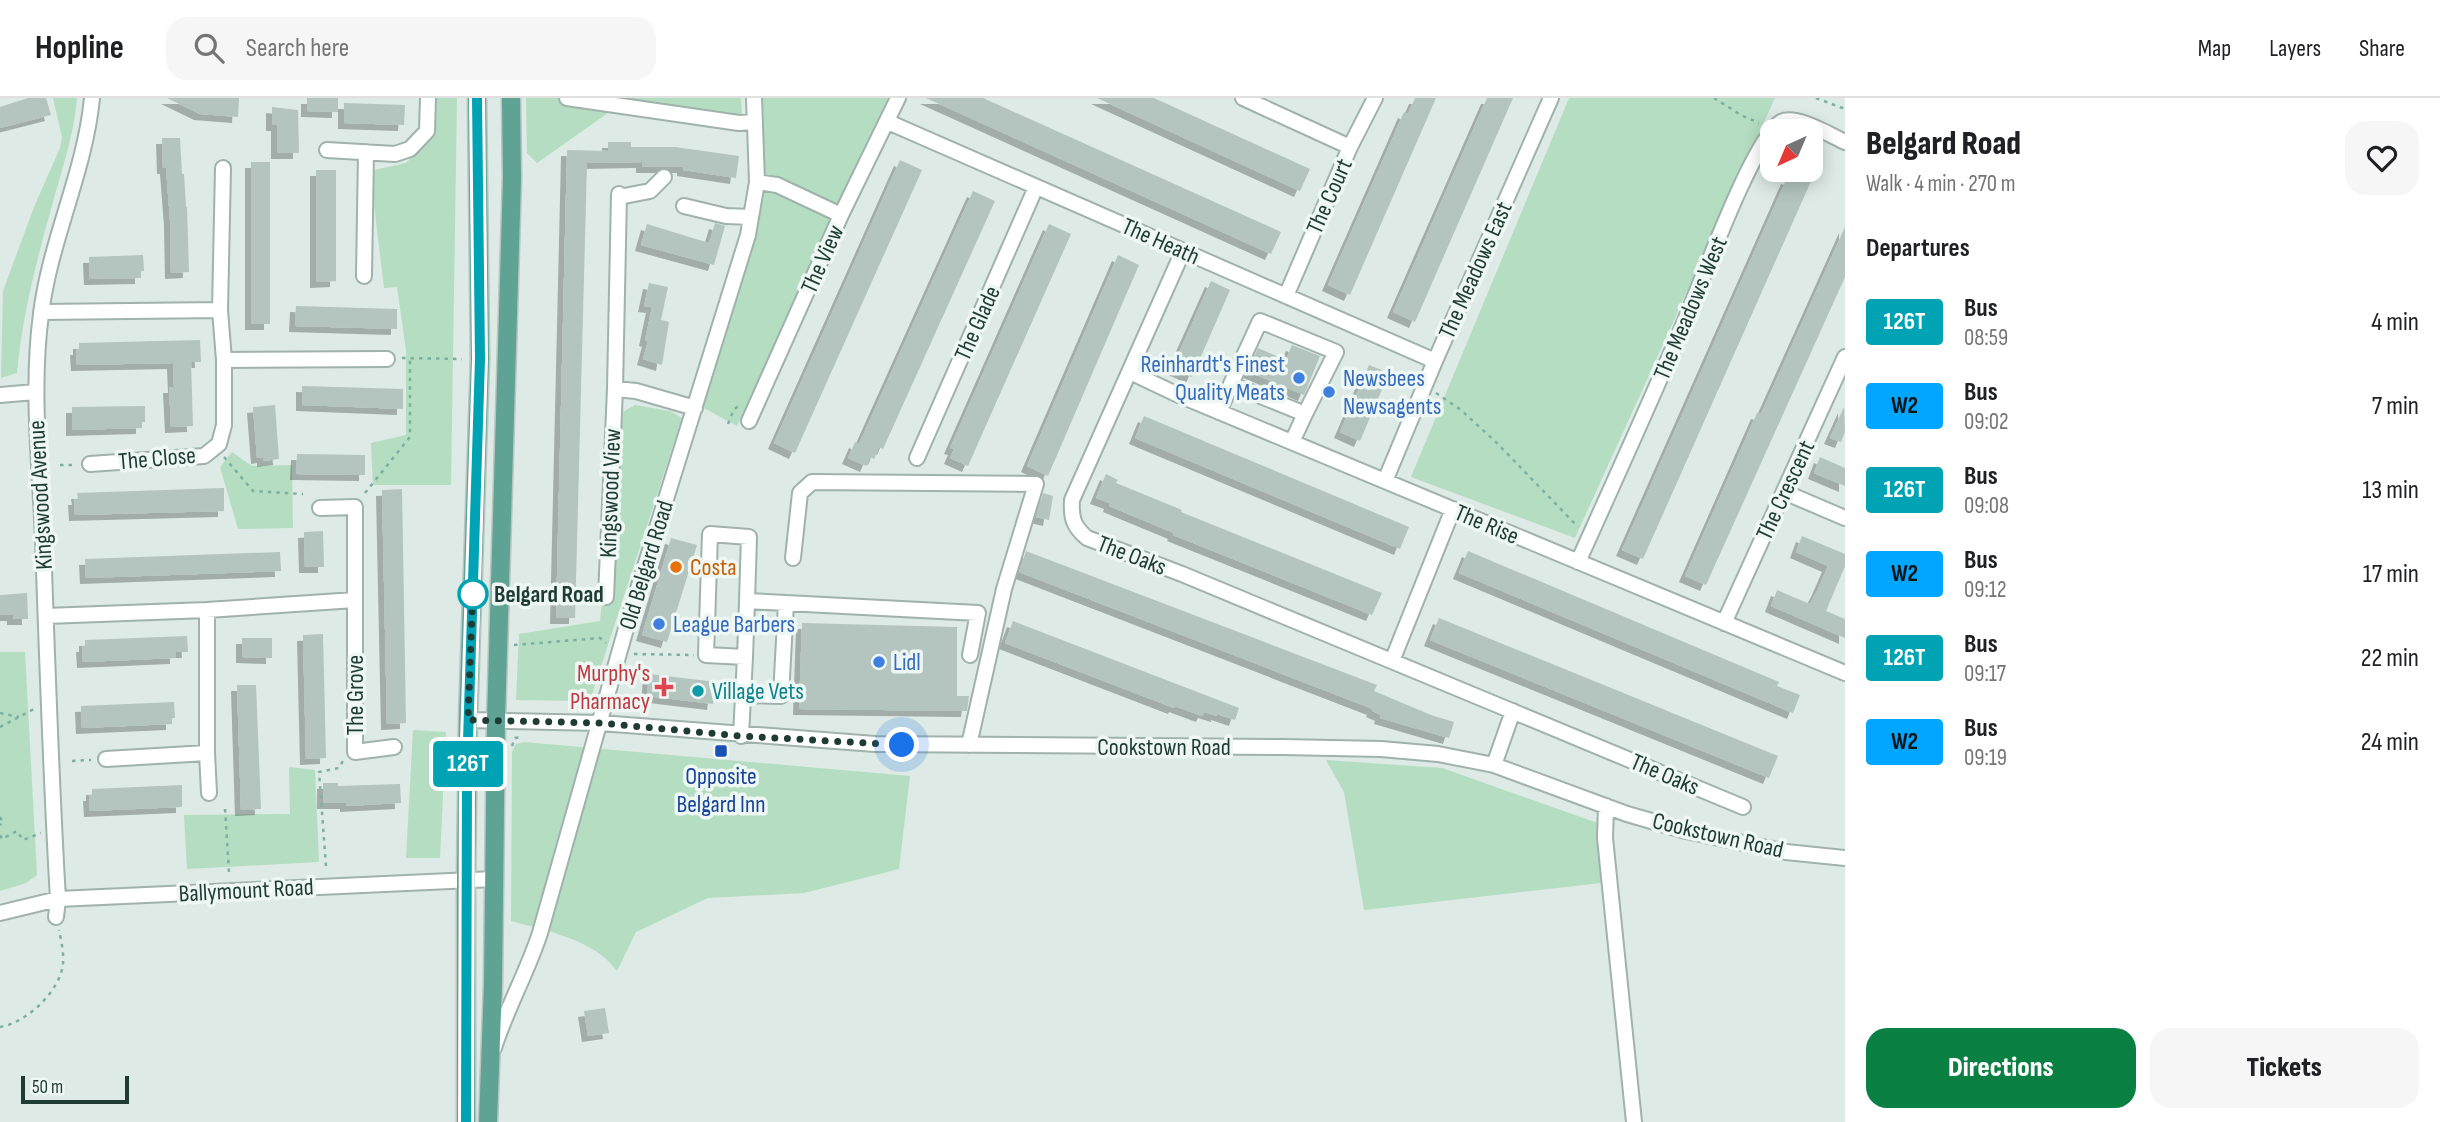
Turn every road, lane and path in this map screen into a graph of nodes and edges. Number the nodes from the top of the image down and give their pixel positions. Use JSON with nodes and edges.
{"nodes":[{"id":1,"x":92,"y":98,"type":"edge"},
{"id":2,"x":428,"y":98,"type":"edge"},
{"id":3,"x":477,"y":98,"type":"edge"},
{"id":4,"x":511,"y":98,"type":"edge"},
{"id":5,"x":567,"y":98,"type":"edge"},
{"id":6,"x":754,"y":98,"type":"edge"},
{"id":7,"x":898,"y":98,"type":"edge"},
{"id":8,"x":1243,"y":98,"type":"edge"},
{"id":9,"x":1375,"y":98,"type":"edge"},
{"id":10,"x":1551,"y":98,"type":"edge"},
{"id":11,"x":1714,"y":98,"type":"edge"},
{"id":12,"x":1816,"y":98,"type":"edge"},
{"id":13,"x":1845,"y":109,"type":"edge"},
{"id":14,"x":755,"y":122,"type":"junction"},
{"id":15,"x":888,"y":122,"type":"junction"},
{"id":16,"x":1759,"y":122,"type":"dead end"},
{"id":17,"x":1845,"y":142,"type":"edge"},
{"id":18,"x":1350,"y":147,"type":"junction"},
{"id":19,"x":327,"y":150,"type":"dead end"},
{"id":20,"x":366,"y":152,"type":"junction"},
{"id":21,"x":223,"y":168,"type":"dead end"},
{"id":22,"x":664,"y":177,"type":"dead end"},
{"id":23,"x":757,"y":182,"type":"junction"},
{"id":24,"x":1036,"y":187,"type":"junction"},
{"id":25,"x":684,"y":206,"type":"dead end"},
{"id":26,"x":841,"y":215,"type":"junction"},
{"id":27,"x":751,"y":217,"type":"junction"},
{"id":28,"x":1183,"y":251,"type":"junction"},
{"id":29,"x":364,"y":276,"type":"dead end"},
{"id":30,"x":1286,"y":296,"type":"junction"},
{"id":31,"x":220,"y":310,"type":"junction"},
{"id":32,"x":41,"y":312,"type":"junction"},
{"id":33,"x":395,"y":358,"type":"joint"},
{"id":34,"x":410,"y":358,"type":"junction"},
{"id":35,"x":463,"y":359,"type":"dead end"},
{"id":36,"x":225,"y":360,"type":"junction"},
{"id":37,"x":1844,"y":360,"type":"edge"},
{"id":38,"x":1435,"y":361,"type":"junction"},
{"id":39,"x":1130,"y":372,"type":"junction"},
{"id":40,"x":1231,"y":384,"type":"junction"},
{"id":41,"x":615,"y":389,"type":"junction"},
{"id":42,"x":35,"y":391,"type":"junction"},
{"id":43,"x":1434,"y":392,"type":"dead end"},
{"id":44,"x":0,"y":395,"type":"edge"},
{"id":45,"x":744,"y":404,"type":"dead end"},
{"id":46,"x":695,"y":408,"type":"junction"},
{"id":47,"x":1219,"y":411,"type":"junction"},
{"id":48,"x":1306,"y":414,"type":"junction"},
{"id":49,"x":749,"y":421,"type":"dead end"},
{"id":50,"x":728,"y":424,"type":"dead end"},
{"id":51,"x":1292,"y":442,"type":"junction"},
{"id":52,"x":224,"y":457,"type":"dead end"},
{"id":53,"x":917,"y":458,"type":"dead end"},
{"id":54,"x":85,"y":464,"type":"joint"},
{"id":55,"x":60,"y":466,"type":"dead end"},
{"id":56,"x":1385,"y":481,"type":"junction"},
{"id":57,"x":1784,"y":492,"type":"junction"},
{"id":58,"x":365,"y":493,"type":"dead end"},
{"id":59,"x":303,"y":494,"type":"dead end"},
{"id":60,"x":320,"y":508,"type":"dead end"},
{"id":61,"x":1453,"y":509,"type":"junction"},
{"id":62,"x":1845,"y":518,"type":"edge"},
{"id":63,"x":1591,"y":533,"type":"junction"},
{"id":64,"x":793,"y":558,"type":"dead end"},
{"id":65,"x":1578,"y":562,"type":"junction"},
{"id":66,"x":606,"y":597,"type":"dead end"},
{"id":67,"x":355,"y":600,"type":"junction"},
{"id":68,"x":747,"y":601,"type":"junction"},
{"id":69,"x":786,"y":603,"type":"junction"},
{"id":70,"x":207,"y":610,"type":"junction"},
{"id":71,"x":46,"y":616,"type":"junction"},
{"id":72,"x":1724,"y":623,"type":"junction"},
{"id":73,"x":511,"y":645,"type":"dead end"},
{"id":74,"x":608,"y":646,"type":"dead end"},
{"id":75,"x":631,"y":653,"type":"dead end"},
{"id":76,"x":706,"y":655,"type":"junction"},
{"id":77,"x":970,"y":655,"type":"dead end"},
{"id":78,"x":745,"y":657,"type":"junction"},
{"id":79,"x":1392,"y":661,"type":"junction"},
{"id":80,"x":1845,"y":673,"type":"edge"},
{"id":81,"x":742,"y":695,"type":"junction"},
{"id":82,"x":36,"y":708,"type":"dead end"},
{"id":83,"x":1513,"y":711,"type":"junction"},
{"id":84,"x":0,"y":713,"type":"edge"},
{"id":85,"x":19,"y":717,"type":"junction"},
{"id":86,"x":468,"y":720,"type":"junction"},
{"id":87,"x":496,"y":720,"type":"junction"},
{"id":88,"x":600,"y":723,"type":"junction"},
{"id":89,"x":0,"y":727,"type":"edge"},
{"id":90,"x":741,"y":736,"type":"junction"},
{"id":91,"x":969,"y":745,"type":"junction"},
{"id":92,"x":394,"y":747,"type":"dead end"},
{"id":93,"x":345,"y":752,"type":"dead end"},
{"id":94,"x":207,"y":753,"type":"junction"},
{"id":95,"x":100,"y":759,"type":"joint"},
{"id":96,"x":72,"y":761,"type":"dead end"},
{"id":97,"x":1494,"y":765,"type":"junction"},
{"id":98,"x":209,"y":793,"type":"dead end"},
{"id":99,"x":1606,"y":806,"type":"junction"},
{"id":100,"x":1743,"y":807,"type":"dead end"},
{"id":101,"x":225,"y":809,"type":"dead end"},
{"id":102,"x":0,"y":817,"type":"edge"},
{"id":103,"x":0,"y":825,"type":"edge"},
{"id":104,"x":41,"y":833,"type":"dead end"},
{"id":105,"x":0,"y":835,"type":"edge"},
{"id":106,"x":1845,"y":858,"type":"edge"},
{"id":107,"x":326,"y":866,"type":"dead end"},
{"id":108,"x":229,"y":872,"type":"dead end"},
{"id":109,"x":494,"y":879,"type":"junction"},
{"id":110,"x":466,"y":880,"type":"junction"},
{"id":111,"x":58,"y":899,"type":"junction"},
{"id":112,"x":0,"y":913,"type":"edge"},
{"id":113,"x":56,"y":917,"type":"joint"},
{"id":114,"x":0,"y":1027,"type":"edge"},
{"id":115,"x":489,"y":1066,"type":"junction"},
{"id":116,"x":466,"y":1122,"type":"edge"},
{"id":117,"x":488,"y":1122,"type":"edge"},
{"id":118,"x":1634,"y":1122,"type":"edge"}],
"edges":[{"from":1,"to":32,"type":"street","name":"Kingswood Avenue"},
{"from":2,"to":20,"type":"street"},
{"from":3,"to":86,"type":"main road"},
{"from":4,"to":87,"type":"main road"},
{"from":5,"to":14,"type":"street"},
{"from":6,"to":14,"type":"street","name":"Old Belgard Road"},
{"from":7,"to":15,"type":"street","name":"The View"},
{"from":8,"to":18,"type":"street"},
{"from":9,"to":18,"type":"street","name":"The Court"},
{"from":10,"to":38,"type":"street","name":"The Meadows East"},
{"from":11,"to":16,"type":"path"},
{"from":12,"to":13,"type":"path"},
{"from":14,"to":23,"type":"street","name":"Old Belgard Road"},
{"from":15,"to":24,"type":"street","name":"The Heath"},
{"from":15,"to":26,"type":"street","name":"The View"},
{"from":17,"to":63,"type":"street","name":"The Meadows West"},
{"from":18,"to":30,"type":"street","name":"The Court"},
{"from":19,"to":20,"type":"street"},
{"from":20,"to":29,"type":"street"},
{"from":21,"to":31,"type":"street","name":"The Close"},
{"from":22,"to":41,"type":"street","name":"Kingswood View"},
{"from":23,"to":26,"type":"street"},
{"from":23,"to":27,"type":"street","name":"Old Belgard Road"},
{"from":24,"to":28,"type":"street","name":"The Heath"},
{"from":24,"to":53,"type":"street","name":"The Glade"},
{"from":25,"to":27,"type":"street"},
{"from":26,"to":49,"type":"street","name":"The View"},
{"from":27,"to":46,"type":"street","name":"Old Belgard Road"},
{"from":28,"to":30,"type":"street","name":"The Heath"},
{"from":28,"to":39,"type":"street","name":"The Oaks"},
{"from":30,"to":38,"type":"street","name":"The Heath"},
{"from":31,"to":32,"type":"street"},
{"from":31,"to":36,"type":"street","name":"The Close"},
{"from":32,"to":42,"type":"street","name":"Kingswood Avenue"},
{"from":33,"to":34,"type":"path"},
{"from":33,"to":36,"type":"street"},
{"from":34,"to":35,"type":"path"},
{"from":34,"to":58,"type":"path"},
{"from":36,"to":54,"type":"street","name":"The Close"},
{"from":37,"to":57,"type":"street","name":"The Crescent"},
{"from":38,"to":56,"type":"street","name":"The Meadows East"},
{"from":39,"to":47,"type":"street","name":"The Rise"},
{"from":39,"to":79,"type":"street","name":"The Oaks"},
{"from":40,"to":47,"type":"street"},
{"from":40,"to":48,"type":"street"},
{"from":40,"to":48,"type":"street"},
{"from":41,"to":46,"type":"street"},
{"from":41,"to":66,"type":"street","name":"Kingswood View"},
{"from":42,"to":44,"type":"street"},
{"from":42,"to":71,"type":"street","name":"Kingswood Avenue"},
{"from":43,"to":63,"type":"path"},
{"from":45,"to":50,"type":"path"},
{"from":46,"to":88,"type":"street","name":"Old Belgard Road"},
{"from":47,"to":51,"type":"street","name":"The Rise"},
{"from":48,"to":51,"type":"street"},
{"from":51,"to":56,"type":"street","name":"The Rise"},
{"from":52,"to":59,"type":"path"},
{"from":54,"to":55,"type":"path"},
{"from":56,"to":61,"type":"street","name":"The Rise"},
{"from":57,"to":62,"type":"street"},
{"from":57,"to":72,"type":"street","name":"The Crescent"},
{"from":60,"to":67,"type":"street","name":"The Grove"},
{"from":61,"to":65,"type":"street","name":"The Rise"},
{"from":61,"to":79,"type":"street"},
{"from":63,"to":65,"type":"street","name":"The Meadows West"},
{"from":64,"to":91,"type":"street"},
{"from":65,"to":72,"type":"street","name":"The Rise"},
{"from":67,"to":70,"type":"street"},
{"from":67,"to":92,"type":"street","name":"The Grove"},
{"from":68,"to":69,"type":"street"},
{"from":68,"to":76,"type":"street"},
{"from":68,"to":78,"type":"street"},
{"from":69,"to":77,"type":"street"},
{"from":69,"to":81,"type":"street"},
{"from":70,"to":71,"type":"street"},
{"from":70,"to":94,"type":"street"},
{"from":71,"to":111,"type":"street","name":"Kingswood Avenue"},
{"from":72,"to":80,"type":"street","name":"The Rise"},
{"from":73,"to":74,"type":"path"},
{"from":75,"to":76,"type":"path"},
{"from":76,"to":78,"type":"street"},
{"from":78,"to":81,"type":"street"},
{"from":79,"to":83,"type":"street","name":"The Oaks"},
{"from":81,"to":90,"type":"street"},
{"from":82,"to":85,"type":"path"},
{"from":83,"to":97,"type":"street"},
{"from":83,"to":100,"type":"street","name":"The Oaks"},
{"from":84,"to":85,"type":"path"},
{"from":85,"to":89,"type":"path"},
{"from":86,"to":87,"type":"street","name":"Cookstown Road"},
{"from":86,"to":110,"type":"main road"},
{"from":87,"to":88,"type":"street","name":"Cookstown Road"},
{"from":87,"to":109,"type":"main road"},
{"from":88,"to":90,"type":"street","name":"Cookstown Road"},
{"from":88,"to":115,"type":"street","name":"Old Belgard Road"},
{"from":90,"to":91,"type":"street","name":"Cookstown Road"},
{"from":91,"to":97,"type":"street","name":"Cookstown Road"},
{"from":93,"to":107,"type":"path"},
{"from":94,"to":95,"type":"street"},
{"from":94,"to":98,"type":"street"},
{"from":95,"to":96,"type":"path"},
{"from":97,"to":99,"type":"street","name":"Cookstown Road"},
{"from":99,"to":106,"type":"street","name":"Cookstown Road"},
{"from":99,"to":118,"type":"street"},
{"from":101,"to":108,"type":"path"},
{"from":102,"to":103,"type":"path"},
{"from":104,"to":105,"type":"path"},
{"from":109,"to":110,"type":"street","name":"Ballymount Road"},
{"from":109,"to":115,"type":"main road"},
{"from":110,"to":111,"type":"street","name":"Ballymount Road"},
{"from":110,"to":116,"type":"main road"},
{"from":111,"to":112,"type":"street","name":"Ballymount Road"},
{"from":111,"to":113,"type":"street","name":"Kingswood Avenue"},
{"from":113,"to":114,"type":"path"},
{"from":115,"to":117,"type":"main road"}]}
